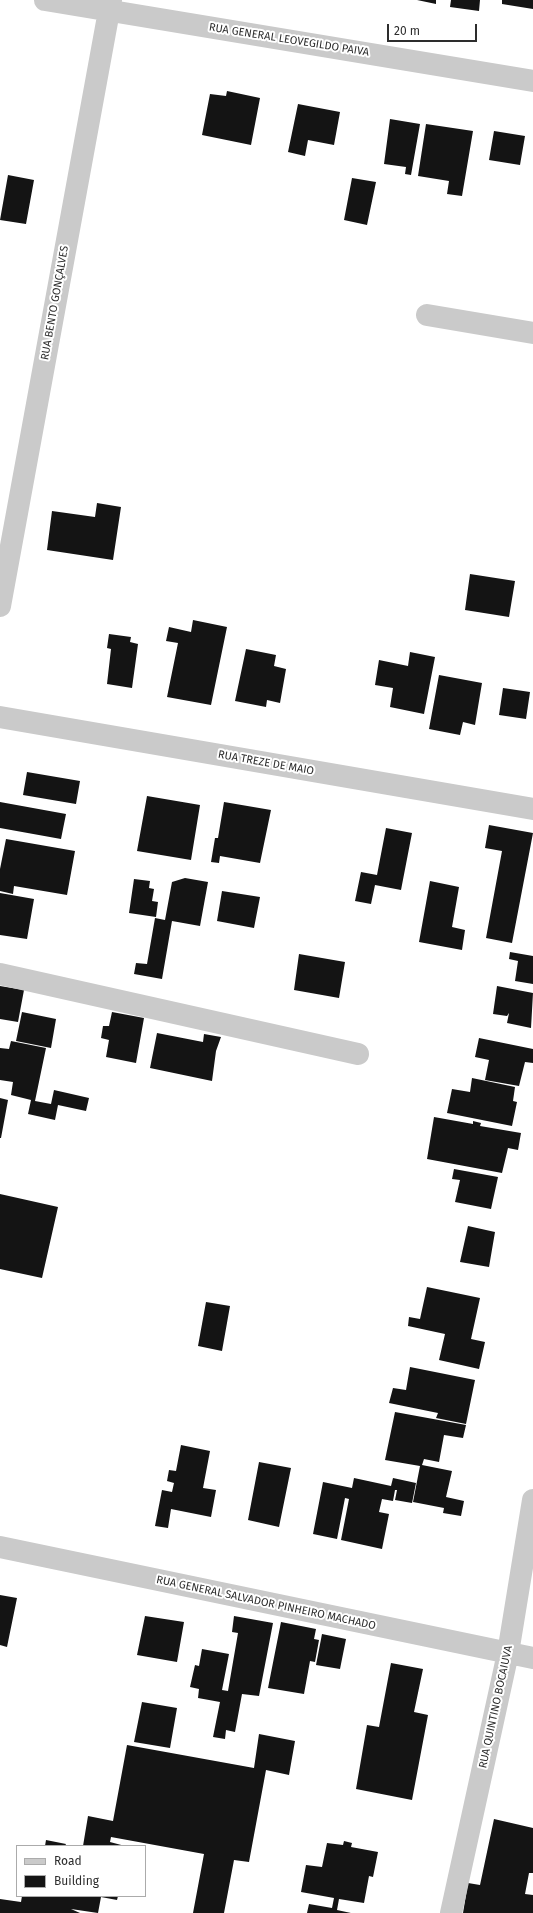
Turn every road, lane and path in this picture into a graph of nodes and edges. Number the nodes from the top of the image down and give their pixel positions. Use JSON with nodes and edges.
{"nodes":[{"id":1,"x":45,"y":0,"type":"edge"},
{"id":2,"x":110,"y":5,"type":"edge"},
{"id":3,"x":533,"y":81,"type":"edge"},
{"id":4,"x":427,"y":315,"type":"dead end"},
{"id":5,"x":533,"y":333,"type":"edge"},
{"id":6,"x":0,"y":606,"type":"edge"},
{"id":7,"x":0,"y":717,"type":"edge"},
{"id":8,"x":533,"y":809,"type":"edge"},
{"id":9,"x":0,"y":974,"type":"edge"},
{"id":10,"x":358,"y":1054,"type":"dead end"},
{"id":11,"x":533,"y":1500,"type":"edge"},
{"id":12,"x":0,"y":1547,"type":"edge"},
{"id":13,"x":508,"y":1653,"type":"junction"},
{"id":14,"x":533,"y":1658,"type":"edge"},
{"id":15,"x":451,"y":1913,"type":"edge"}],
"edges":[{"from":1,"to":2,"type":"street","name":"RUA GENERAL LEOVEGILDO PAIVA"},
{"from":2,"to":3,"type":"street","name":"RUA GENERAL LEOVEGILDO PAIVA"},
{"from":2,"to":6,"type":"street","name":"RUA BENTO GONÇALVES"},
{"from":4,"to":5,"type":"street"},
{"from":7,"to":8,"type":"street","name":"RUA TREZE DE MAIO"},
{"from":9,"to":10,"type":"street"},
{"from":11,"to":13,"type":"street","name":"RUA QUINTINO BOCAIUVA"},
{"from":12,"to":13,"type":"street","name":"RUA GENERAL SALVADOR PINHEIRO MACHADO"},
{"from":13,"to":14,"type":"street","name":"RUA GENERAL SALVADOR PINHEIRO MACHADO"},
{"from":13,"to":15,"type":"street","name":"RUA QUINTINO BOCAIUVA"}]}
